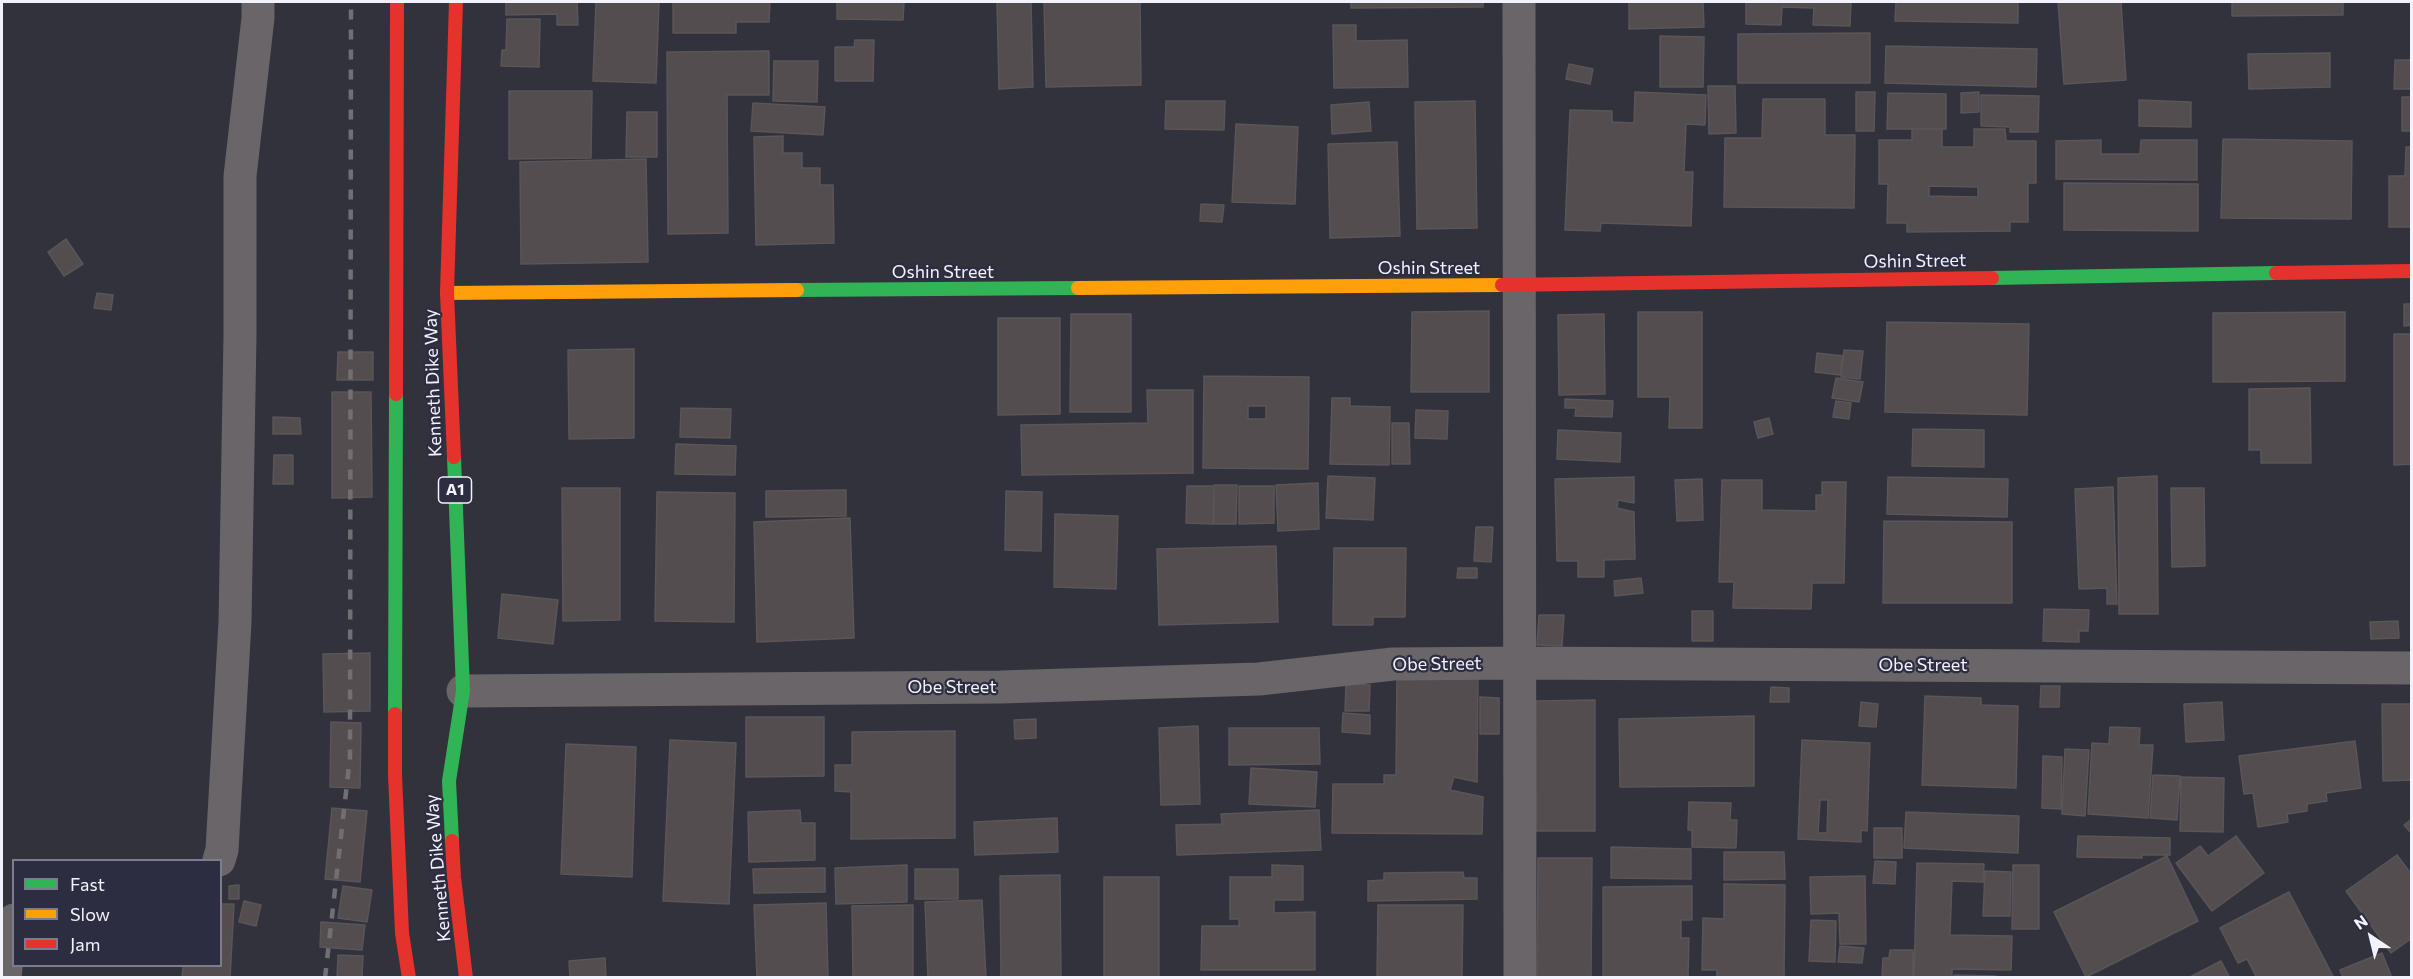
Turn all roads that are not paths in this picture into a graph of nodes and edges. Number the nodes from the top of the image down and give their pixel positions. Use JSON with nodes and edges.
{"nodes":[{"id":1,"x":258,"y":2,"type":"edge"},
{"id":2,"x":397,"y":2,"type":"edge"},
{"id":3,"x":456,"y":2,"type":"edge"},
{"id":4,"x":1519,"y":2,"type":"edge"},
{"id":5,"x":2412,"y":271,"type":"edge"},
{"id":6,"x":1518,"y":285,"type":"junction"},
{"id":7,"x":447,"y":293,"type":"junction"},
{"id":8,"x":1520,"y":663,"type":"junction"},
{"id":9,"x":2412,"y":668,"type":"edge"},
{"id":10,"x":463,"y":691,"type":"junction"},
{"id":11,"x":220,"y":859,"type":"edge"},
{"id":12,"x":12,"y":924,"type":"edge"},
{"id":13,"x":5,"y":978,"type":"edge"},
{"id":14,"x":409,"y":978,"type":"edge"},
{"id":15,"x":466,"y":978,"type":"edge"},
{"id":16,"x":1520,"y":978,"type":"edge"}],
"edges":[{"from":1,"to":11,"type":"street"},
{"from":2,"to":14,"type":"main road","name":"Kenneth Dike Way"},
{"from":3,"to":7,"type":"main road","name":"Kenneth Dike Way","number":"A1"},
{"from":4,"to":6,"type":"street"},
{"from":5,"to":6,"type":"main road","name":"Oshin Street"},
{"from":6,"to":7,"type":"main road","name":"Oshin Street"},
{"from":6,"to":8,"type":"street"},
{"from":7,"to":10,"type":"main road","name":"Kenneth Dike Way","number":"A1"},
{"from":8,"to":9,"type":"street","name":"Obe Street"},
{"from":8,"to":10,"type":"street","name":"Obe Street"},
{"from":8,"to":16,"type":"street"},
{"from":10,"to":15,"type":"main road","name":"Kenneth Dike Way","number":"A1"},
{"from":12,"to":13,"type":"street"}]}
